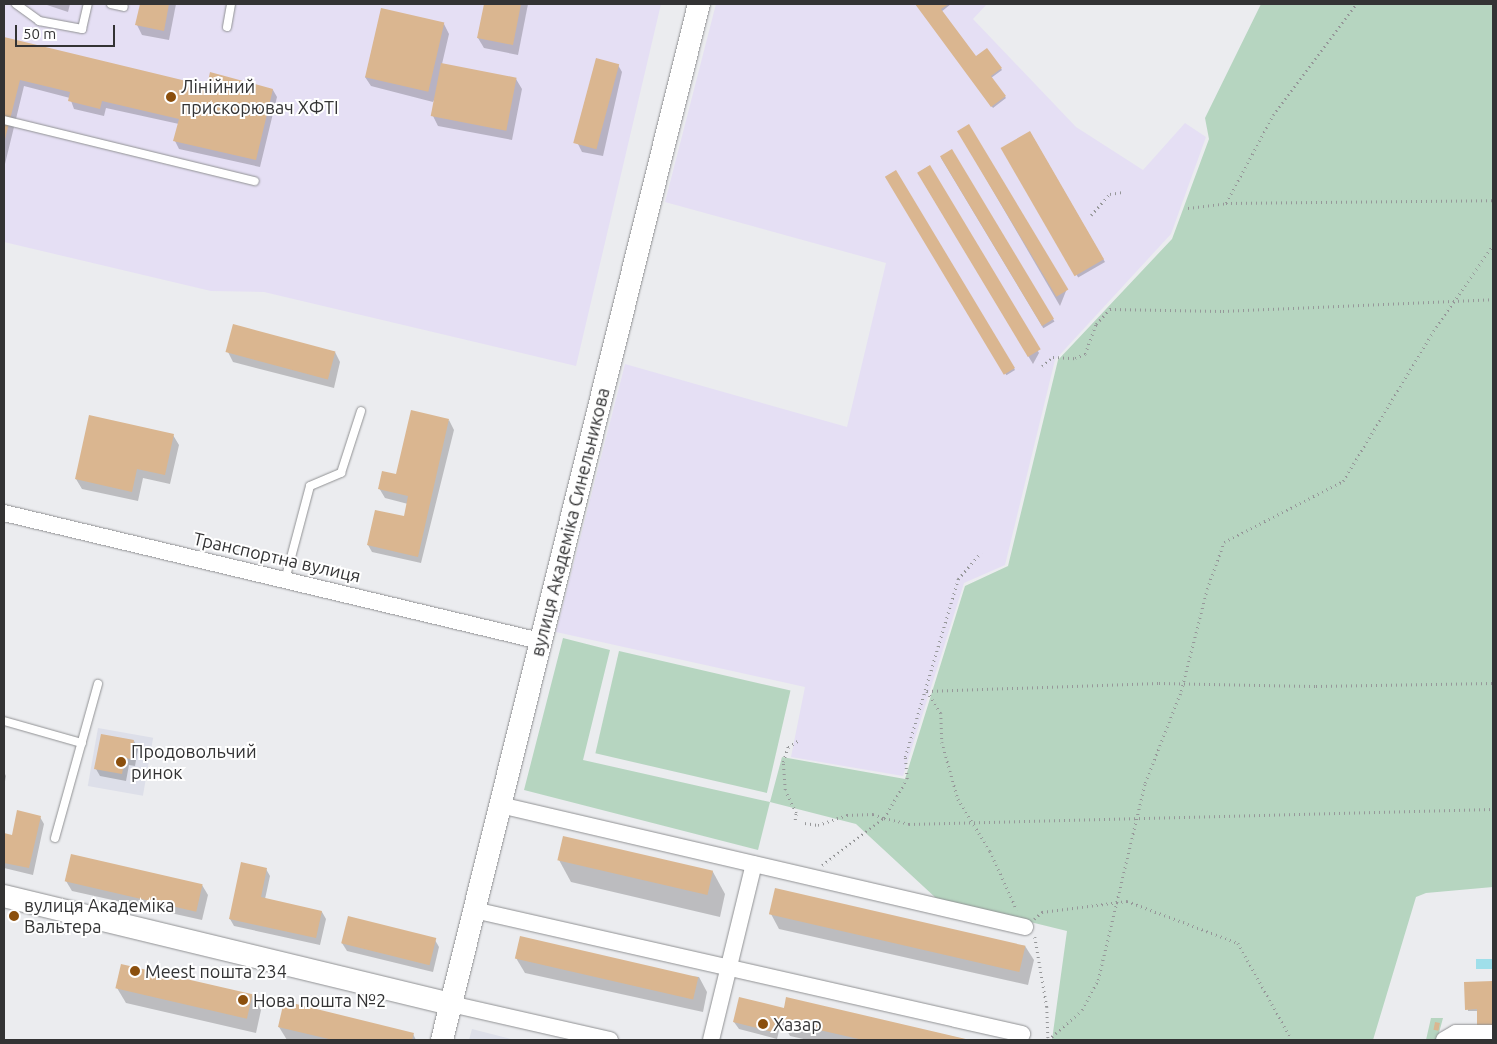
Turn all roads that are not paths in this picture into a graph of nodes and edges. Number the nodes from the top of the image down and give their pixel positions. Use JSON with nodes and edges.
{"nodes":[{"id":1,"x":16,"y":4,"type":"edge"},
{"id":2,"x":88,"y":4,"type":"edge"},
{"id":3,"x":112,"y":4,"type":"edge"},
{"id":4,"x":232,"y":4,"type":"edge"},
{"id":5,"x":699,"y":4,"type":"edge"},
{"id":6,"x":124,"y":7,"type":"dead end"},
{"id":7,"x":227,"y":27,"type":"dead end"},
{"id":8,"x":4,"y":120,"type":"edge"},
{"id":9,"x":255,"y":181,"type":"dead end"},
{"id":10,"x":361,"y":411,"type":"dead end"},
{"id":11,"x":4,"y":513,"type":"edge"},
{"id":12,"x":285,"y":580,"type":"junction"},
{"id":13,"x":540,"y":641,"type":"junction"},
{"id":14,"x":98,"y":684,"type":"dead end"},
{"id":15,"x":4,"y":721,"type":"edge"},
{"id":16,"x":82,"y":743,"type":"junction"},
{"id":17,"x":500,"y":805,"type":"junction"},
{"id":18,"x":55,"y":838,"type":"dead end"},
{"id":19,"x":754,"y":864,"type":"junction"},
{"id":20,"x":4,"y":896,"type":"edge"},
{"id":21,"x":474,"y":910,"type":"junction"},
{"id":22,"x":1025,"y":927,"type":"road end"},
{"id":23,"x":730,"y":968,"type":"junction"},
{"id":24,"x":451,"y":1004,"type":"junction"},
{"id":25,"x":1493,"y":1032,"type":"edge"},
{"id":26,"x":1022,"y":1034,"type":"dead end"},
{"id":27,"x":442,"y":1040,"type":"edge"},
{"id":28,"x":610,"y":1040,"type":"edge"},
{"id":29,"x":711,"y":1040,"type":"edge"},
{"id":30,"x":1444,"y":1040,"type":"edge"}],
"edges":[{"from":1,"to":2,"type":"lane"},
{"from":3,"to":6,"type":"lane"},
{"from":4,"to":7,"type":"lane"},
{"from":5,"to":13,"type":"street","name":"вулиця Академіка Синельникова"},
{"from":8,"to":9,"type":"lane"},
{"from":10,"to":12,"type":"lane"},
{"from":11,"to":12,"type":"street","name":"Транспортна вулиця"},
{"from":12,"to":13,"type":"street","name":"Транспортна вулиця"},
{"from":13,"to":17,"type":"street","name":"вулиця Академіка Синельникова"},
{"from":14,"to":16,"type":"lane"},
{"from":15,"to":16,"type":"lane"},
{"from":16,"to":18,"type":"lane"},
{"from":17,"to":19,"type":"street"},
{"from":17,"to":21,"type":"street","name":"вулиця Академіка Синельникова"},
{"from":19,"to":22,"type":"street"},
{"from":19,"to":23,"type":"street"},
{"from":20,"to":24,"type":"street"},
{"from":21,"to":23,"type":"street"},
{"from":21,"to":24,"type":"street","name":"вулиця Академіка Синельникова"},
{"from":23,"to":26,"type":"street"},
{"from":23,"to":29,"type":"street"},
{"from":24,"to":27,"type":"street","name":"вулиця Академіка Синельникова"},
{"from":24,"to":28,"type":"street"},
{"from":25,"to":30,"type":"street"}]}
